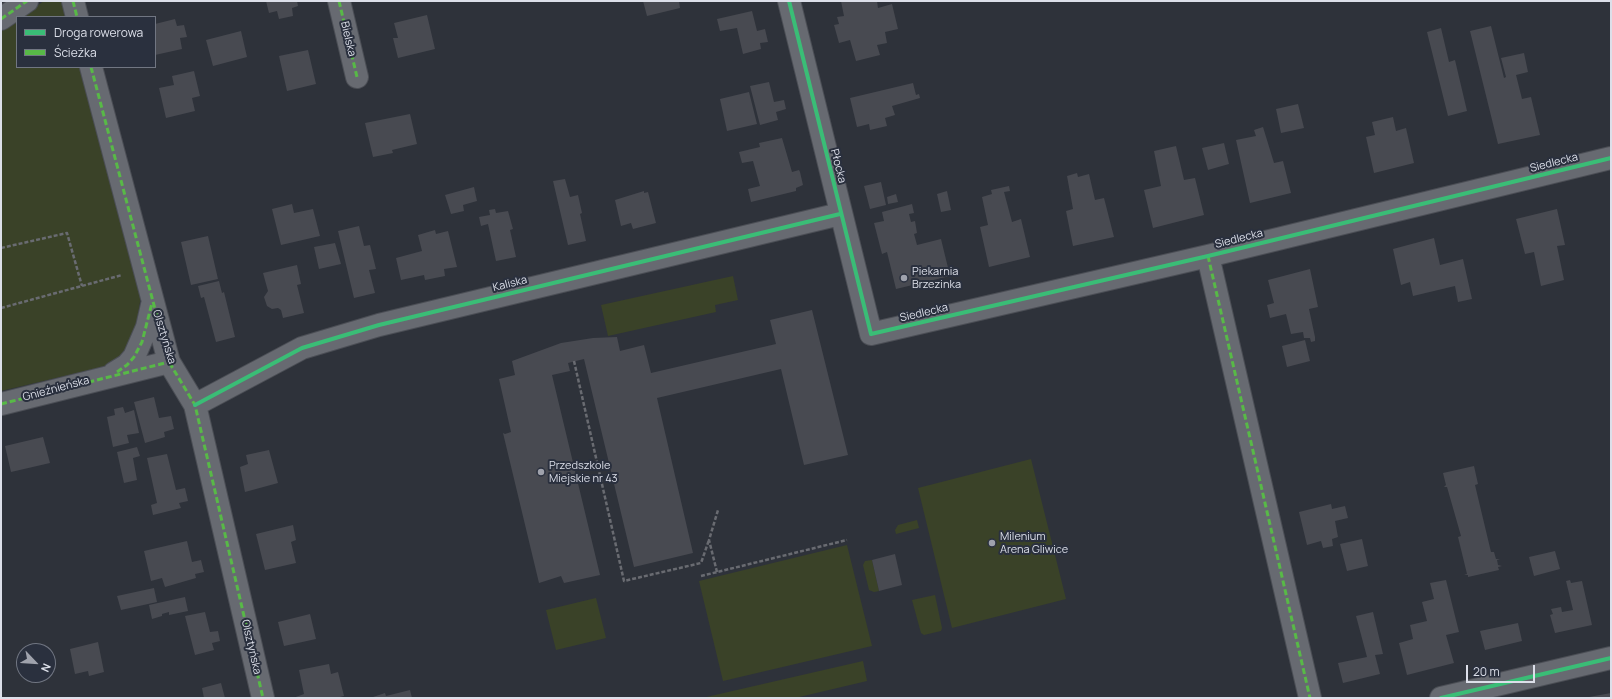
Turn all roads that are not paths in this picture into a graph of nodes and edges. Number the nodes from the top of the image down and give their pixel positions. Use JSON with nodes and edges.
{"nodes":[{"id":1,"x":26,"y":1,"type":"edge"},
{"id":2,"x":73,"y":1,"type":"edge"},
{"id":3,"x":339,"y":1,"type":"edge"},
{"id":4,"x":789,"y":1,"type":"edge"},
{"id":5,"x":77,"y":16,"type":"edge"},
{"id":6,"x":1,"y":19,"type":"edge"},
{"id":7,"x":91,"y":68,"type":"edge"},
{"id":8,"x":357,"y":77,"type":"dead end"},
{"id":9,"x":1611,"y":158,"type":"edge"},
{"id":10,"x":840,"y":214,"type":"junction"},
{"id":11,"x":1208,"y":256,"type":"junction"},
{"id":12,"x":153,"y":301,"type":"junction"},
{"id":13,"x":870,"y":334,"type":"joint"},
{"id":14,"x":169,"y":362,"type":"junction"},
{"id":15,"x":111,"y":375,"type":"junction"},
{"id":16,"x":1,"y":404,"type":"edge"},
{"id":17,"x":195,"y":405,"type":"junction"},
{"id":18,"x":1611,"y":658,"type":"edge"},
{"id":19,"x":263,"y":698,"type":"edge"},
{"id":20,"x":1310,"y":698,"type":"edge"},
{"id":21,"x":1441,"y":698,"type":"edge"}],
"edges":[{"from":1,"to":6,"type":"street"},
{"from":2,"to":5,"type":"street"},
{"from":3,"to":8,"type":"street","name":"Bielska"},
{"from":4,"to":10,"type":"street","name":"Płocka"},
{"from":7,"to":12,"type":"street","name":"Olsztyńska"},
{"from":9,"to":11,"type":"street","name":"Siedlecka"},
{"from":10,"to":13,"type":"street","name":"Płocka"},
{"from":10,"to":17,"type":"street","name":"Kaliska"},
{"from":11,"to":13,"type":"street","name":"Siedlecka"},
{"from":11,"to":20,"type":"street"},
{"from":12,"to":14,"type":"street","name":"Olsztyńska"},
{"from":12,"to":15,"type":"street","name":"Gnieźnieńska"},
{"from":14,"to":15,"type":"street","name":"Gnieźnieńska"},
{"from":14,"to":17,"type":"street","name":"Olsztyńska"},
{"from":15,"to":16,"type":"street","name":"Gnieźnieńska"},
{"from":17,"to":19,"type":"street","name":"Olsztyńska"},
{"from":18,"to":21,"type":"street"}]}
